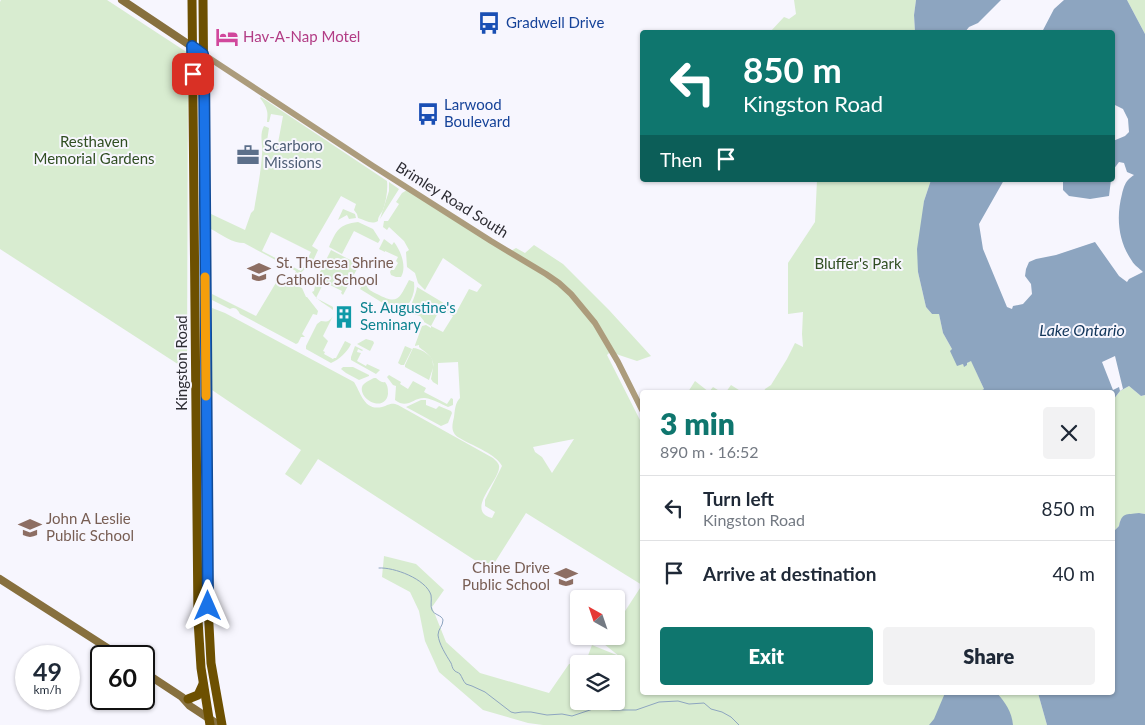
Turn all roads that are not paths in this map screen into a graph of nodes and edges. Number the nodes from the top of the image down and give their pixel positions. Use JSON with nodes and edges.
{"nodes":[{"id":1,"x":122,"y":0,"type":"edge"},
{"id":2,"x":192,"y":0,"type":"edge"},
{"id":3,"x":203,"y":0,"type":"edge"},
{"id":4,"x":192,"y":46,"type":"junction"},
{"id":5,"x":203,"y":54,"type":"junction"},
{"id":6,"x":640,"y":406,"type":"edge"},
{"id":7,"x":0,"y":579,"type":"edge"},
{"id":8,"x":103,"y":645,"type":"edge"},
{"id":9,"x":155,"y":679,"type":"edge"},
{"id":10,"x":204,"y":684,"type":"junction"},
{"id":11,"x":185,"y":698,"type":"junction"},
{"id":12,"x":209,"y":718,"type":"edge"},
{"id":13,"x":222,"y":724,"type":"edge"}],
"edges":[{"from":1,"to":4,"type":"main road"},
{"from":2,"to":4,"type":"main road","name":"Kingston Road"},
{"from":3,"to":5,"type":"main road","name":"Kingston Road"},
{"from":4,"to":5,"type":"main road"},
{"from":4,"to":10,"type":"main road","name":"Kingston Road"},
{"from":5,"to":6,"type":"street","name":"Brimley Road South"},
{"from":5,"to":13,"type":"main road","name":"Kingston Road"},
{"from":7,"to":8,"type":"main road"},
{"from":9,"to":11,"type":"main road"},
{"from":10,"to":11,"type":"main road"},
{"from":10,"to":12,"type":"main road","name":"Kingston Road"},
{"from":11,"to":12,"type":"main road"},
{"from":12,"to":13,"type":"main road"}]}
